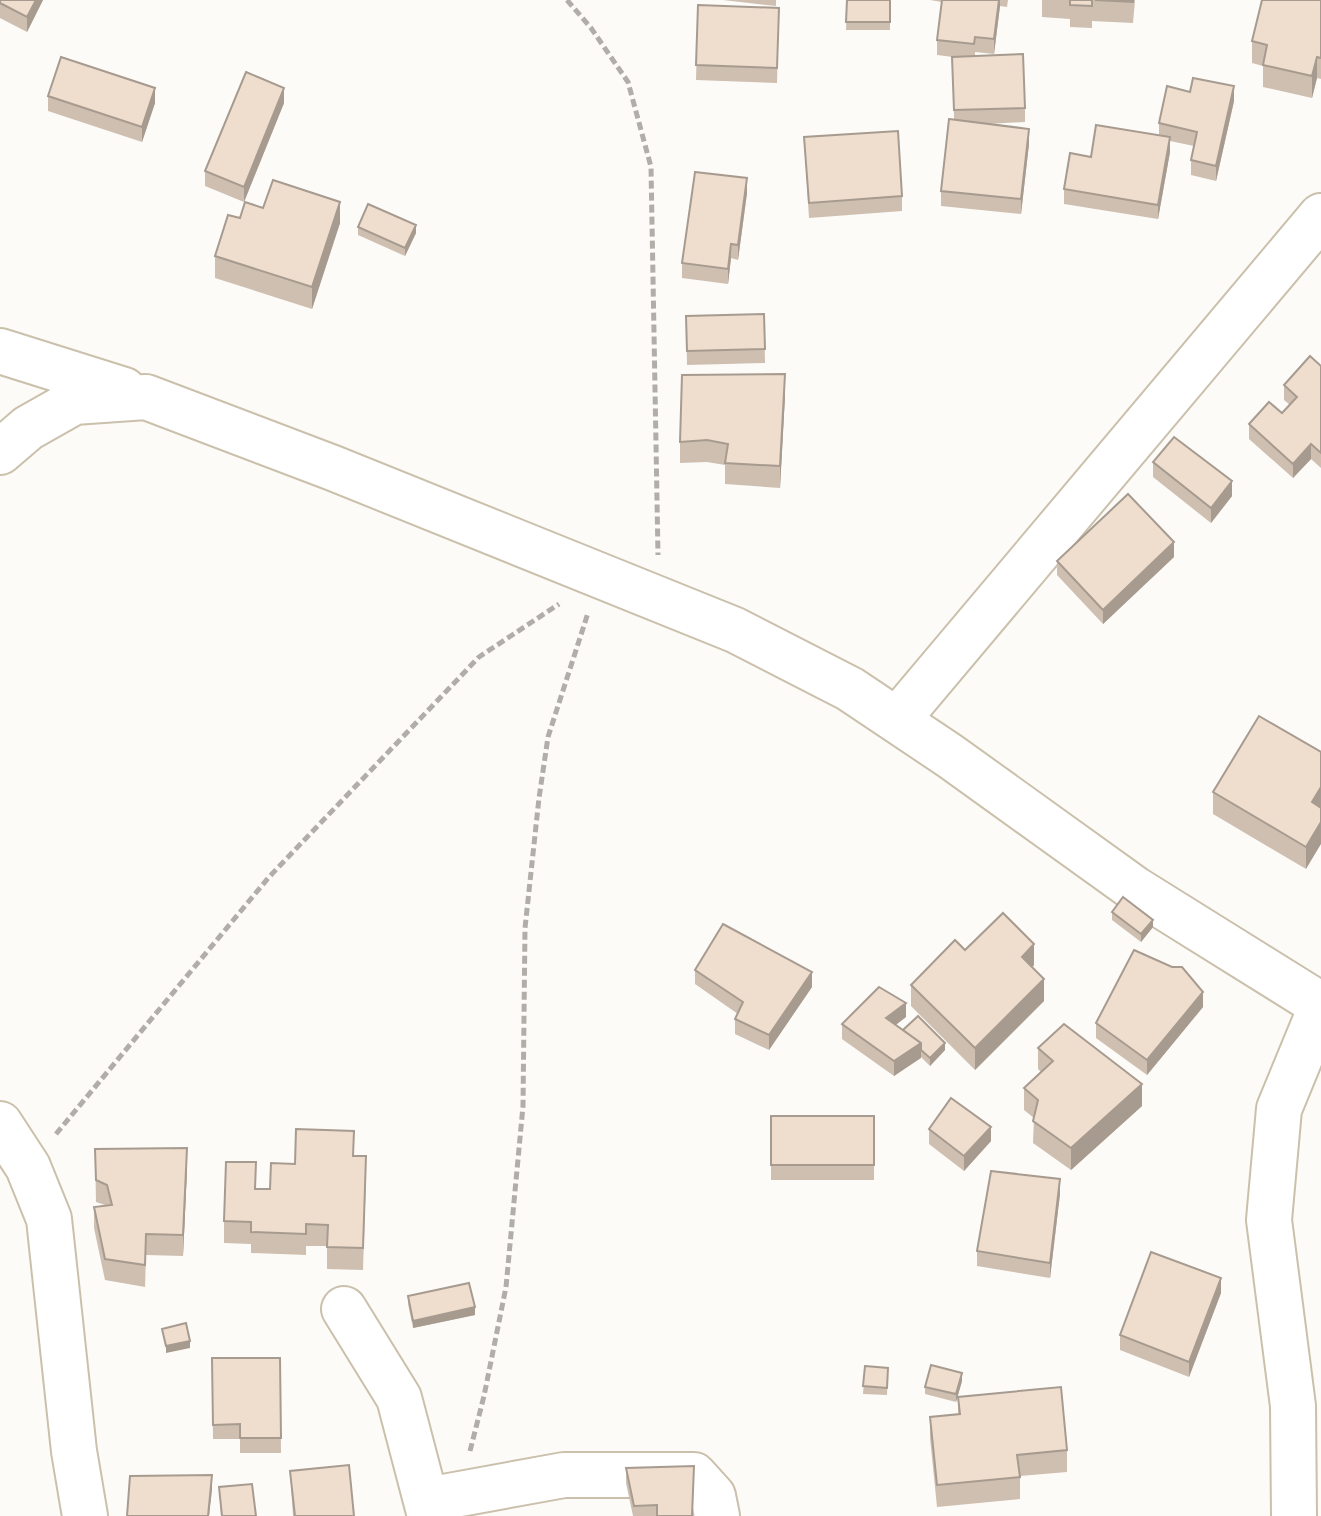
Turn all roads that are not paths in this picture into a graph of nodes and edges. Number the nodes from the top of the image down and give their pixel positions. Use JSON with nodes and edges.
{"nodes":[{"id":1,"x":1321,"y":216,"type":"edge"},
{"id":2,"x":0,"y":351,"type":"edge"},
{"id":3,"x":146,"y":397,"type":"junction"},
{"id":4,"x":0,"y":452,"type":"edge"},
{"id":5,"x":897,"y":720,"type":"junction"},
{"id":6,"x":1321,"y":1006,"type":"edge"},
{"id":7,"x":0,"y":1124,"type":"edge"},
{"id":8,"x":344,"y":1309,"type":"dead end"},
{"id":9,"x":1307,"y":1411,"type":"edge"},
{"id":10,"x":439,"y":1503,"type":"edge"},
{"id":11,"x":85,"y":1516,"type":"edge"},
{"id":12,"x":717,"y":1516,"type":"edge"},
{"id":13,"x":1294,"y":1516,"type":"edge"}],
"edges":[{"from":1,"to":5,"type":"street"},
{"from":2,"to":3,"type":"street"},
{"from":3,"to":4,"type":"street"},
{"from":3,"to":5,"type":"street"},
{"from":5,"to":6,"type":"street"},
{"from":6,"to":9,"type":"street"},
{"from":7,"to":11,"type":"street"},
{"from":8,"to":10,"type":"street"},
{"from":9,"to":13,"type":"street"},
{"from":10,"to":12,"type":"street"}]}
